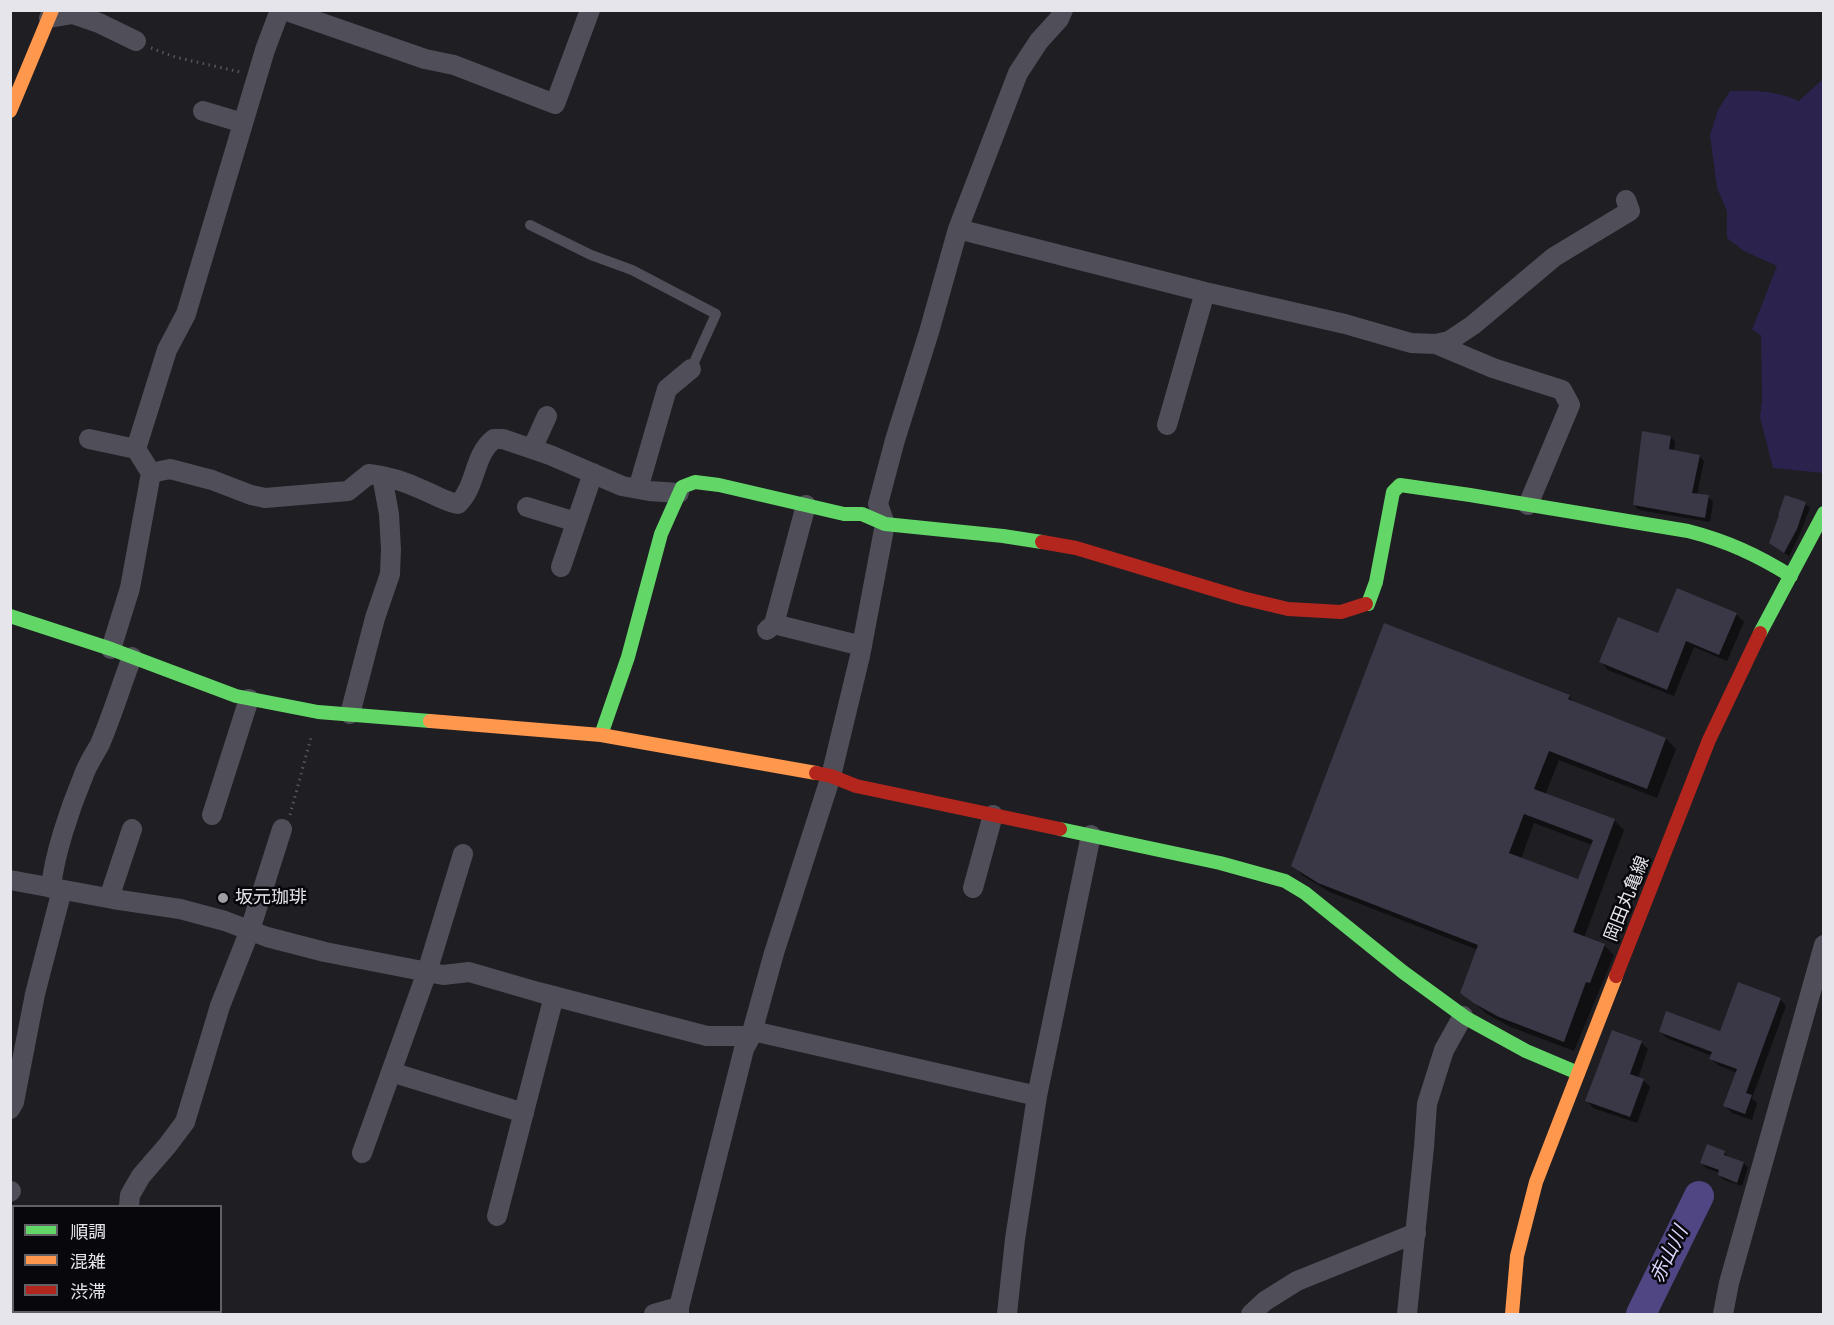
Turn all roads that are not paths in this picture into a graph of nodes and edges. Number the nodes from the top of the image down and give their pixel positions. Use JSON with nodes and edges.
{"nodes":[{"id":1,"x":282,"y":10,"type":"edge"},
{"id":2,"x":590,"y":10,"type":"edge"},
{"id":3,"x":1063,"y":10,"type":"edge"},
{"id":4,"x":50,"y":14,"type":"edge"},
{"id":5,"x":136,"y":41,"type":"road end"},
{"id":6,"x":10,"y":111,"type":"edge"},
{"id":7,"x":203,"y":111,"type":"dead end"},
{"id":8,"x":243,"y":123,"type":"junction"},
{"id":9,"x":1626,"y":200,"type":"dead end"},
{"id":10,"x":530,"y":225,"type":"dead end"},
{"id":11,"x":958,"y":229,"type":"junction"},
{"id":12,"x":1205,"y":292,"type":"junction"},
{"id":13,"x":1436,"y":344,"type":"junction"},
{"id":14,"x":691,"y":369,"type":"joint"},
{"id":15,"x":547,"y":416,"type":"dead end"},
{"id":16,"x":1167,"y":425,"type":"dead end"},
{"id":17,"x":89,"y":439,"type":"dead end"},
{"id":18,"x":136,"y":449,"type":"junction"},
{"id":19,"x":532,"y":449,"type":"junction"},
{"id":20,"x":151,"y":473,"type":"junction"},
{"id":21,"x":593,"y":473,"type":"junction"},
{"id":22,"x":382,"y":476,"type":"junction"},
{"id":23,"x":638,"y":489,"type":"junction"},
{"id":24,"x":679,"y":493,"type":"junction"},
{"id":25,"x":806,"y":505,"type":"junction"},
{"id":26,"x":1528,"y":505,"type":"junction"},
{"id":27,"x":527,"y":507,"type":"dead end"},
{"id":28,"x":1824,"y":513,"type":"edge"},
{"id":29,"x":576,"y":522,"type":"junction"},
{"id":30,"x":885,"y":524,"type":"junction"},
{"id":31,"x":561,"y":567,"type":"dead end"},
{"id":32,"x":1791,"y":576,"type":"junction"},
{"id":33,"x":10,"y":616,"type":"edge"},
{"id":34,"x":862,"y":646,"type":"junction"},
{"id":35,"x":111,"y":649,"type":"junction"},
{"id":36,"x":132,"y":657,"type":"junction"},
{"id":37,"x":249,"y":699,"type":"junction"},
{"id":38,"x":350,"y":714,"type":"junction"},
{"id":39,"x":601,"y":735,"type":"junction"},
{"id":40,"x":831,"y":776,"type":"junction"},
{"id":41,"x":212,"y":815,"type":"dead end"},
{"id":42,"x":993,"y":815,"type":"junction"},
{"id":43,"x":132,"y":829,"type":"dead end"},
{"id":44,"x":282,"y":829,"type":"road end"},
{"id":45,"x":1091,"y":835,"type":"junction"},
{"id":46,"x":463,"y":854,"type":"dead end"},
{"id":47,"x":10,"y":880,"type":"edge"},
{"id":48,"x":974,"y":888,"type":"dead end"},
{"id":49,"x":57,"y":889,"type":"junction"},
{"id":50,"x":109,"y":898,"type":"junction"},
{"id":51,"x":250,"y":930,"type":"junction"},
{"id":52,"x":1824,"y":945,"type":"edge"},
{"id":53,"x":427,"y":972,"type":"junction"},
{"id":54,"x":554,"y":996,"type":"junction"},
{"id":55,"x":1463,"y":1016,"type":"junction"},
{"id":56,"x":752,"y":1034,"type":"junction"},
{"id":57,"x":391,"y":1072,"type":"junction"},
{"id":58,"x":1578,"y":1073,"type":"junction"},
{"id":59,"x":1037,"y":1096,"type":"junction"},
{"id":60,"x":10,"y":1109,"type":"edge"},
{"id":61,"x":524,"y":1113,"type":"junction"},
{"id":62,"x":362,"y":1153,"type":"dead end"},
{"id":63,"x":129,"y":1205,"type":"edge"},
{"id":64,"x":497,"y":1216,"type":"dead end"},
{"id":65,"x":1416,"y":1233,"type":"junction"},
{"id":66,"x":679,"y":1310,"type":"edge"},
{"id":67,"x":654,"y":1314,"type":"edge"},
{"id":68,"x":1007,"y":1314,"type":"edge"},
{"id":69,"x":1251,"y":1314,"type":"edge"},
{"id":70,"x":1407,"y":1314,"type":"edge"},
{"id":71,"x":1512,"y":1314,"type":"edge"},
{"id":72,"x":1723,"y":1314,"type":"edge"}],
"edges":[{"from":1,"to":2,"type":"street"},
{"from":1,"to":8,"type":"street"},
{"from":3,"to":11,"type":"street"},
{"from":4,"to":5,"type":"street"},
{"from":4,"to":6,"type":"street"},
{"from":7,"to":8,"type":"street"},
{"from":8,"to":18,"type":"street"},
{"from":9,"to":13,"type":"street"},
{"from":10,"to":14,"type":"lane"},
{"from":11,"to":12,"type":"street"},
{"from":11,"to":30,"type":"street"},
{"from":12,"to":13,"type":"street"},
{"from":12,"to":16,"type":"street"},
{"from":13,"to":26,"type":"street"},
{"from":14,"to":23,"type":"street"},
{"from":15,"to":19,"type":"street"},
{"from":17,"to":18,"type":"street"},
{"from":18,"to":20,"type":"street"},
{"from":19,"to":21,"type":"street"},
{"from":19,"to":22,"type":"street"},
{"from":20,"to":22,"type":"street"},
{"from":20,"to":35,"type":"street"},
{"from":21,"to":23,"type":"street"},
{"from":21,"to":29,"type":"street"},
{"from":22,"to":38,"type":"street"},
{"from":23,"to":24,"type":"street"},
{"from":24,"to":25,"type":"street"},
{"from":24,"to":39,"type":"street"},
{"from":25,"to":30,"type":"street"},
{"from":25,"to":34,"type":"street"},
{"from":26,"to":30,"type":"street"},
{"from":26,"to":32,"type":"street"},
{"from":27,"to":29,"type":"street"},
{"from":28,"to":32,"type":"street","name":"岡田丸亀線"},
{"from":29,"to":31,"type":"street"},
{"from":30,"to":34,"type":"street"},
{"from":32,"to":58,"type":"street","name":"岡田丸亀線"},
{"from":33,"to":35,"type":"street"},
{"from":34,"to":40,"type":"street"},
{"from":35,"to":36,"type":"street"},
{"from":36,"to":37,"type":"street"},
{"from":36,"to":49,"type":"street"},
{"from":37,"to":38,"type":"street"},
{"from":37,"to":41,"type":"street"},
{"from":38,"to":39,"type":"street"},
{"from":39,"to":40,"type":"street"},
{"from":40,"to":42,"type":"street"},
{"from":40,"to":56,"type":"street"},
{"from":42,"to":45,"type":"street"},
{"from":42,"to":48,"type":"street"},
{"from":43,"to":50,"type":"street"},
{"from":44,"to":51,"type":"street"},
{"from":45,"to":55,"type":"street"},
{"from":45,"to":59,"type":"street"},
{"from":46,"to":53,"type":"street"},
{"from":47,"to":49,"type":"street"},
{"from":49,"to":50,"type":"street"},
{"from":49,"to":60,"type":"street"},
{"from":50,"to":51,"type":"street"},
{"from":51,"to":53,"type":"street"},
{"from":51,"to":63,"type":"street"},
{"from":52,"to":72,"type":"street"},
{"from":53,"to":54,"type":"street"},
{"from":53,"to":57,"type":"street"},
{"from":54,"to":56,"type":"street"},
{"from":54,"to":61,"type":"street"},
{"from":55,"to":58,"type":"street"},
{"from":55,"to":65,"type":"street"},
{"from":56,"to":59,"type":"street"},
{"from":56,"to":66,"type":"street"},
{"from":57,"to":61,"type":"street"},
{"from":57,"to":62,"type":"street"},
{"from":58,"to":71,"type":"street","name":"岡田丸亀線"},
{"from":59,"to":68,"type":"street"},
{"from":61,"to":64,"type":"street"},
{"from":65,"to":69,"type":"street"},
{"from":65,"to":70,"type":"street"},
{"from":66,"to":67,"type":"street"}]}
